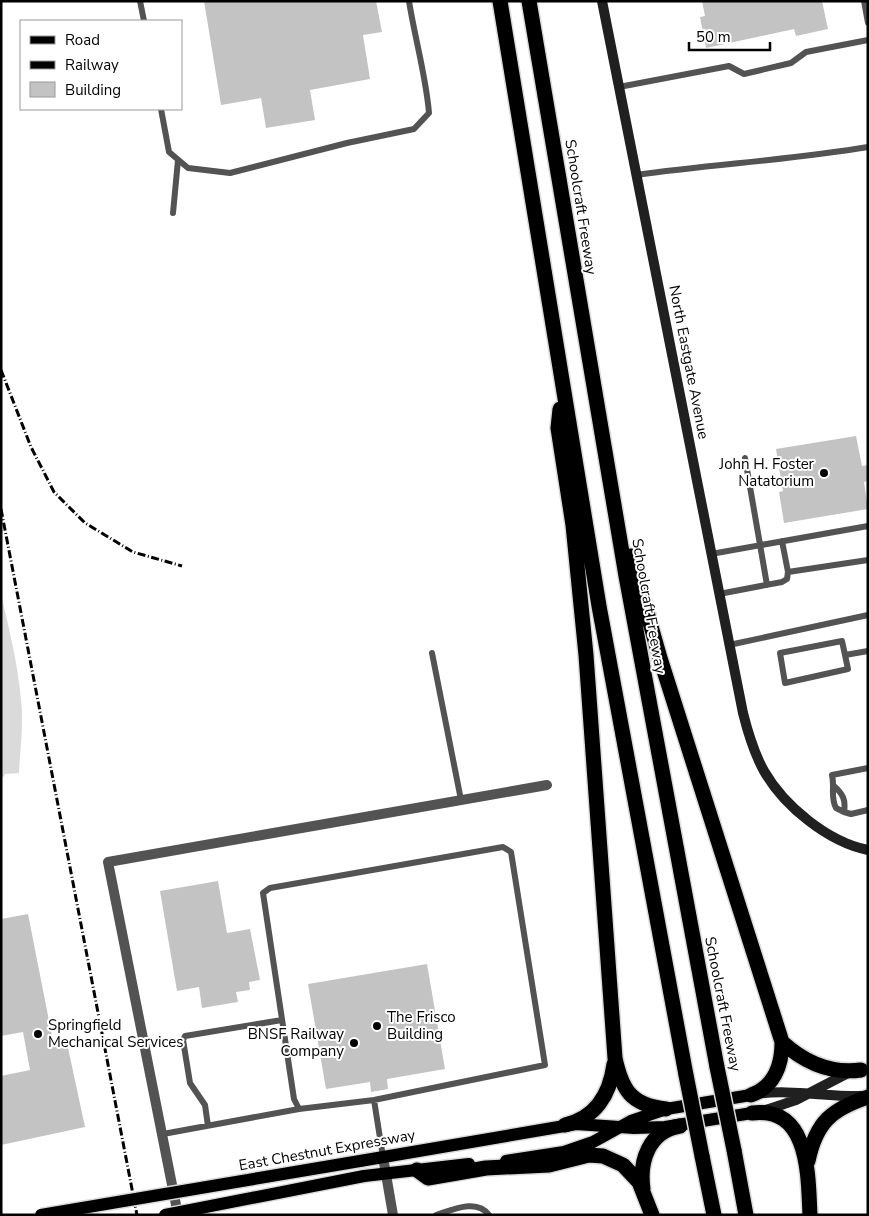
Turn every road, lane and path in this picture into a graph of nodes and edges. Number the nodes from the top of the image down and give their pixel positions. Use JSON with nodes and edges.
{"nodes":[{"id":1,"x":140,"y":1,"type":"edge"},
{"id":2,"x":410,"y":1,"type":"edge"},
{"id":3,"x":500,"y":1,"type":"edge"},
{"id":4,"x":529,"y":1,"type":"edge"},
{"id":5,"x":602,"y":1,"type":"edge"},
{"id":6,"x":864,"y":1,"type":"edge"},
{"id":7,"x":144,"y":20,"type":"edge"},
{"id":8,"x":868,"y":23,"type":"edge"},
{"id":9,"x":868,"y":40,"type":"edge"},
{"id":10,"x":619,"y":87,"type":"junction"},
{"id":11,"x":161,"y":110,"type":"edge"},
{"id":12,"x":868,"y":147,"type":"edge"},
{"id":13,"x":178,"y":160,"type":"junction"},
{"id":14,"x":636,"y":176,"type":"junction"},
{"id":15,"x":173,"y":213,"type":"dead end"},
{"id":16,"x":590,"y":371,"type":"junction"},
{"id":17,"x":562,"y":390,"type":"junction"},
{"id":18,"x":745,"y":458,"type":"dead end"},
{"id":19,"x":868,"y":526,"type":"edge"},
{"id":20,"x":782,"y":542,"type":"junction"},
{"id":21,"x":760,"y":545,"type":"junction"},
{"id":22,"x":711,"y":554,"type":"junction"},
{"id":23,"x":868,"y":560,"type":"edge"},
{"id":24,"x":788,"y":572,"type":"junction"},
{"id":25,"x":767,"y":585,"type":"junction"},
{"id":26,"x":719,"y":594,"type":"junction"},
{"id":27,"x":868,"y":615,"type":"edge"},
{"id":28,"x":729,"y":645,"type":"junction"},
{"id":29,"x":868,"y":651,"type":"edge"},
{"id":30,"x":432,"y":654,"type":"dead end"},
{"id":31,"x":845,"y":655,"type":"junction"},
{"id":32,"x":868,"y":768,"type":"edge"},
{"id":33,"x":547,"y":785,"type":"dead end"},
{"id":34,"x":834,"y":786,"type":"junction"},
{"id":35,"x":462,"y":800,"type":"junction"},
{"id":36,"x":868,"y":810,"type":"edge"},
{"id":37,"x":844,"y":812,"type":"junction"},
{"id":38,"x":868,"y":850,"type":"edge"},
{"id":39,"x":282,"y":1020,"type":"junction"},
{"id":40,"x":782,"y":1042,"type":"junction"},
{"id":41,"x":614,"y":1058,"type":"junction"},
{"id":42,"x":864,"y":1070,"type":"edge"},
{"id":43,"x":806,"y":1094,"type":"junction"},
{"id":44,"x":750,"y":1095,"type":"junction"},
{"id":45,"x":868,"y":1096,"type":"edge"},
{"id":46,"x":374,"y":1100,"type":"junction"},
{"id":47,"x":299,"y":1109,"type":"junction"},
{"id":48,"x":666,"y":1109,"type":"junction"},
{"id":49,"x":752,"y":1113,"type":"junction"},
{"id":50,"x":208,"y":1126,"type":"junction"},
{"id":51,"x":565,"y":1126,"type":"junction"},
{"id":52,"x":680,"y":1126,"type":"junction"},
{"id":53,"x":619,"y":1127,"type":"junction"},
{"id":54,"x":162,"y":1134,"type":"junction"},
{"id":55,"x":383,"y":1157,"type":"junction"},
{"id":56,"x":808,"y":1162,"type":"junction"},
{"id":57,"x":417,"y":1170,"type":"junction"},
{"id":58,"x":386,"y":1174,"type":"junction"},
{"id":59,"x":643,"y":1189,"type":"junction"},
{"id":60,"x":41,"y":1215,"type":"edge"},
{"id":61,"x":165,"y":1215,"type":"edge"},
{"id":62,"x":178,"y":1215,"type":"edge"},
{"id":63,"x":393,"y":1215,"type":"edge"},
{"id":64,"x":436,"y":1215,"type":"edge"},
{"id":65,"x":489,"y":1215,"type":"edge"},
{"id":66,"x":652,"y":1215,"type":"edge"},
{"id":67,"x":714,"y":1215,"type":"edge"},
{"id":68,"x":746,"y":1215,"type":"edge"},
{"id":69,"x":810,"y":1215,"type":"edge"}],
"edges":[{"from":1,"to":7,"type":"lane"},
{"from":2,"to":13,"type":"lane"},
{"from":3,"to":17,"type":"highway"},
{"from":4,"to":16,"type":"highway","name":"Schoolcraft Freeway"},
{"from":5,"to":10,"type":"street","name":"North Eastgate Avenue"},
{"from":6,"to":8,"type":"lane"},
{"from":9,"to":10,"type":"lane"},
{"from":10,"to":14,"type":"street","name":"North Eastgate Avenue"},
{"from":11,"to":13,"type":"lane"},
{"from":12,"to":14,"type":"lane"},
{"from":13,"to":15,"type":"lane"},
{"from":14,"to":22,"type":"street","name":"North Eastgate Avenue"},
{"from":16,"to":40,"type":"highway"},
{"from":16,"to":68,"type":"highway","name":"Schoolcraft Freeway","bridge":true},
{"from":17,"to":41,"type":"highway"},
{"from":17,"to":67,"type":"highway","bridge":true},
{"from":18,"to":21,"type":"lane"},
{"from":19,"to":20,"type":"lane"},
{"from":20,"to":21,"type":"lane"},
{"from":20,"to":24,"type":"lane"},
{"from":21,"to":22,"type":"lane"},
{"from":21,"to":25,"type":"lane"},
{"from":22,"to":26,"type":"street","name":"North Eastgate Avenue"},
{"from":23,"to":24,"type":"lane"},
{"from":24,"to":25,"type":"lane"},
{"from":25,"to":26,"type":"lane"},
{"from":26,"to":28,"type":"street","name":"North Eastgate Avenue"},
{"from":27,"to":28,"type":"lane"},
{"from":28,"to":38,"type":"street","name":"North Eastgate Avenue"},
{"from":29,"to":31,"type":"lane"},
{"from":30,"to":35,"type":"lane"},
{"from":31,"to":31,"type":"lane"},
{"from":32,"to":34,"type":"lane"},
{"from":33,"to":35,"type":"street"},
{"from":34,"to":37,"type":"lane"},
{"from":34,"to":37,"type":"lane"},
{"from":35,"to":54,"type":"street"},
{"from":36,"to":37,"type":"lane"},
{"from":39,"to":46,"type":"lane"},
{"from":39,"to":47,"type":"lane"},
{"from":39,"to":50,"type":"lane"},
{"from":40,"to":42,"type":"highway"},
{"from":40,"to":44,"type":"highway"},
{"from":41,"to":48,"type":"highway"},
{"from":41,"to":51,"type":"highway"},
{"from":42,"to":43,"type":"street","name":"East Chestnut Expressway"},
{"from":43,"to":44,"type":"street","name":"East Chestnut Expressway"},
{"from":43,"to":45,"type":"street","name":"East Chestnut Expressway"},
{"from":43,"to":49,"type":"street","name":"East Chestnut Expressway"},
{"from":44,"to":48,"type":"main road","name":"East Chestnut Expressway"},
{"from":45,"to":56,"type":"highway"},
{"from":46,"to":47,"type":"lane"},
{"from":46,"to":55,"type":"lane"},
{"from":47,"to":50,"type":"lane"},
{"from":48,"to":53,"type":"main road","name":"East Chestnut Expressway"},
{"from":49,"to":52,"type":"main road","name":"East Chestnut Expressway"},
{"from":49,"to":56,"type":"highway"},
{"from":50,"to":54,"type":"lane"},
{"from":51,"to":53,"type":"main road","name":"East Chestnut Expressway"},
{"from":51,"to":55,"type":"main road","name":"East Chestnut Expressway"},
{"from":52,"to":53,"type":"main road","name":"East Chestnut Expressway"},
{"from":52,"to":59,"type":"highway"},
{"from":53,"to":57,"type":"main road","name":"East Chestnut Expressway"},
{"from":54,"to":62,"type":"street"},
{"from":55,"to":58,"type":"street"},
{"from":55,"to":60,"type":"main road","name":"East Chestnut Expressway","bridge":true},
{"from":56,"to":69,"type":"highway"},
{"from":57,"to":58,"type":"main road","name":"East Chestnut Expressway"},
{"from":57,"to":59,"type":"highway"},
{"from":58,"to":61,"type":"main road","name":"East Chestnut Expressway","bridge":true},
{"from":58,"to":63,"type":"street"},
{"from":59,"to":66,"type":"highway"},
{"from":64,"to":65,"type":"lane"}]}
